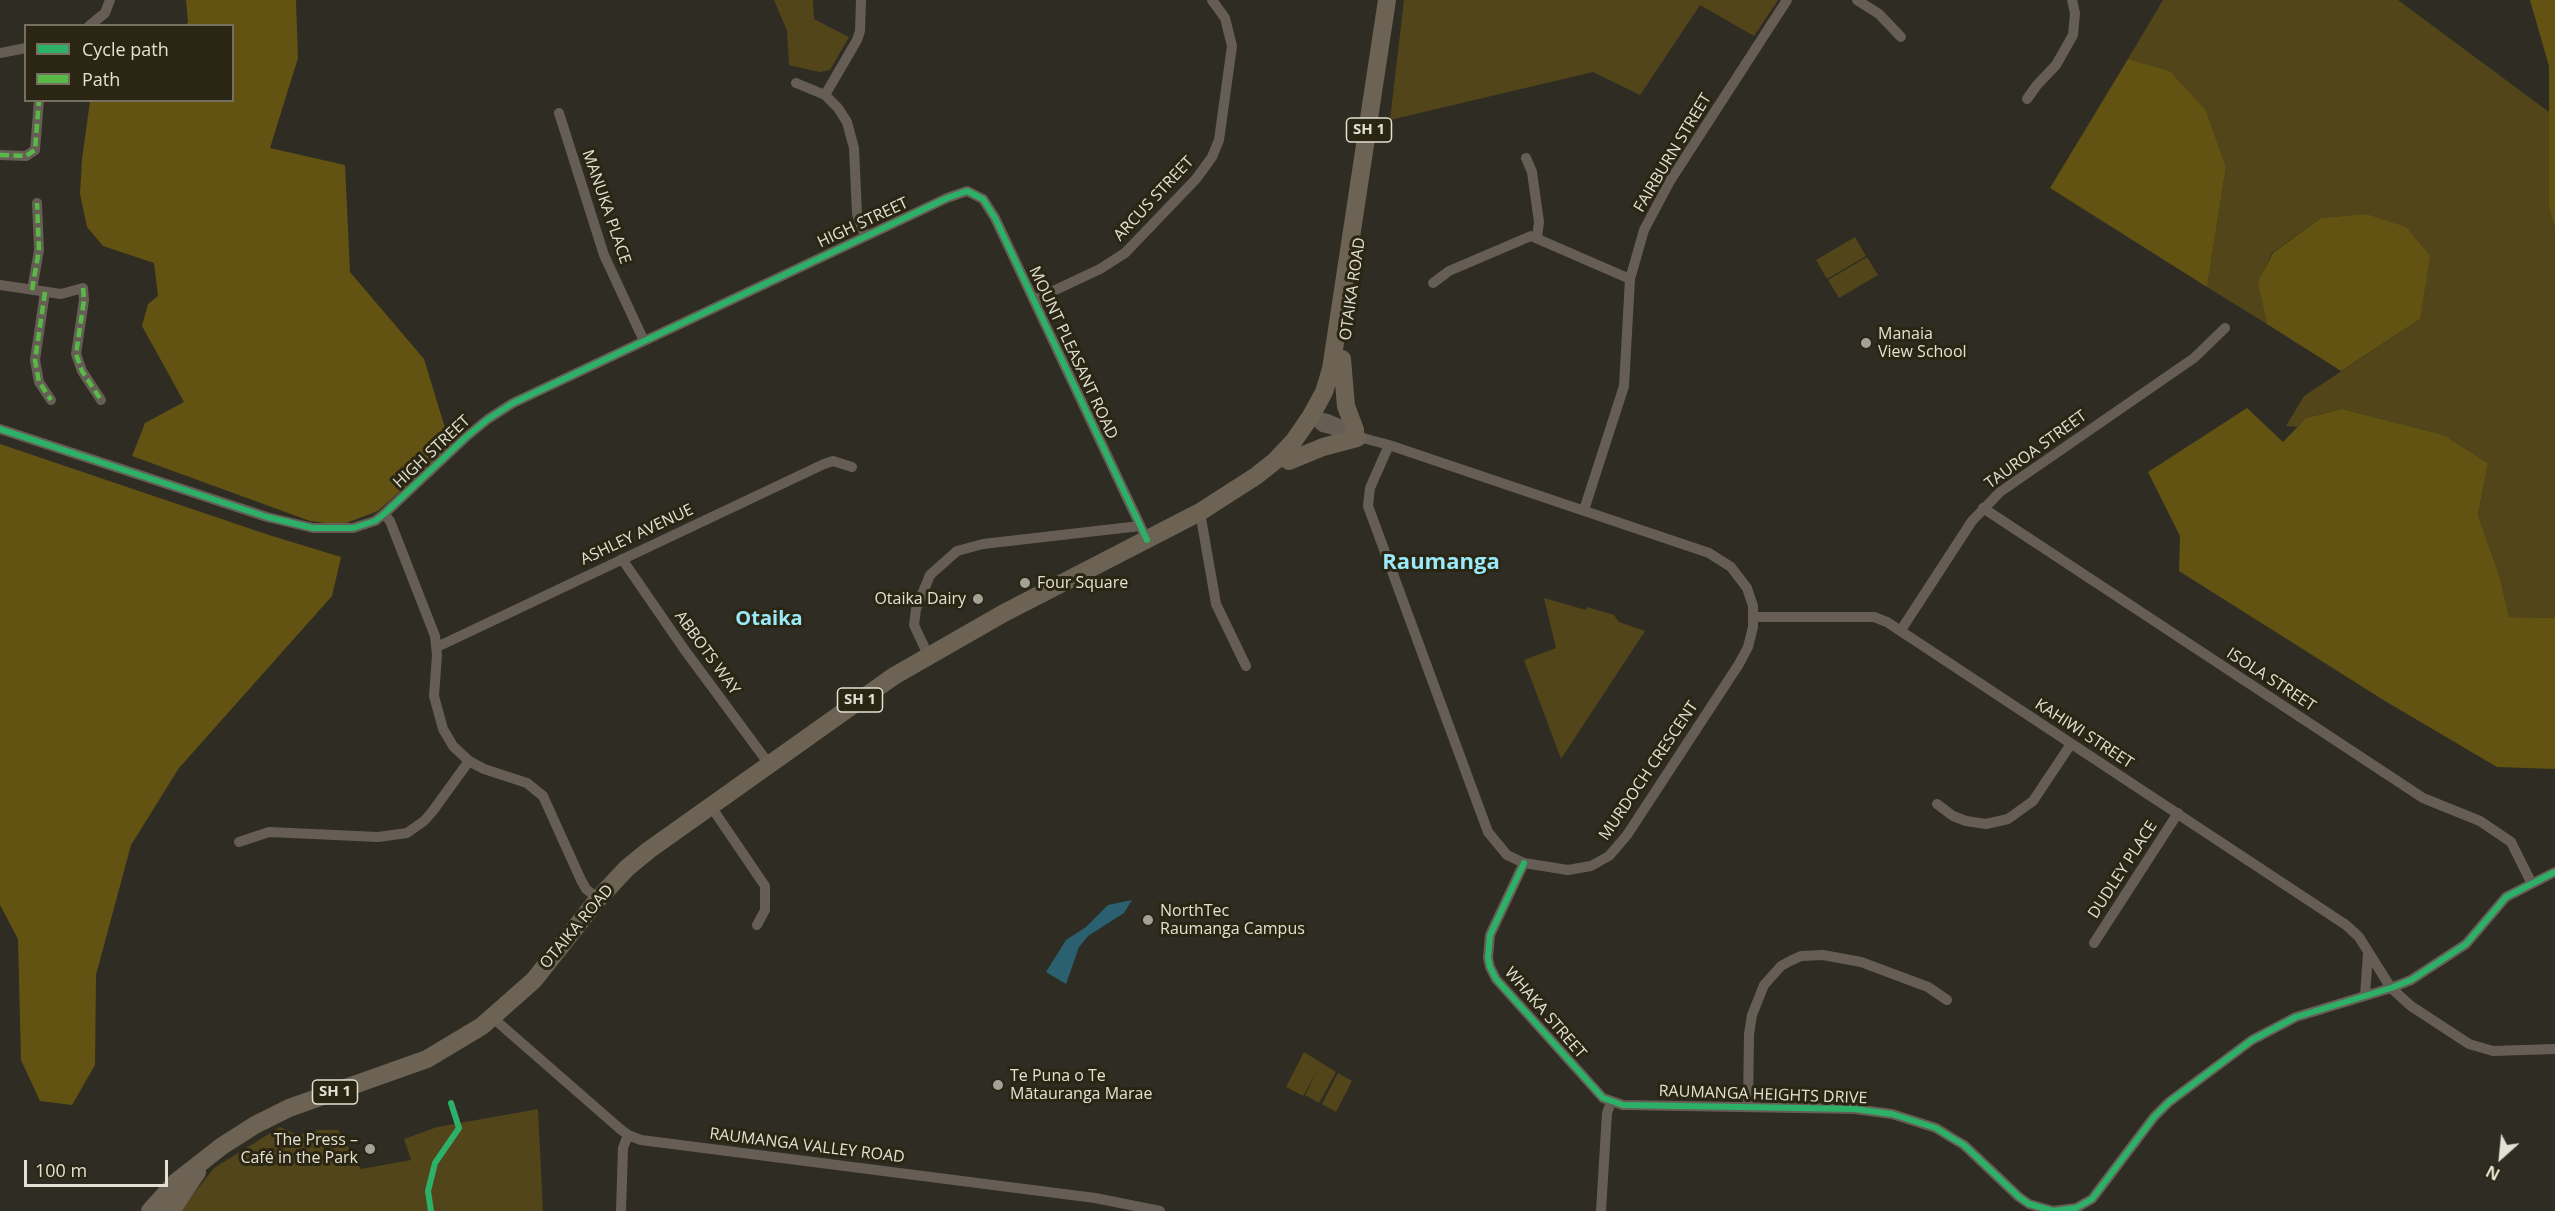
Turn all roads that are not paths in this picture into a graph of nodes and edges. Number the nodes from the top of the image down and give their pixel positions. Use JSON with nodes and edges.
{"nodes":[{"id":1,"x":110,"y":0,"type":"edge"},
{"id":2,"x":861,"y":0,"type":"edge"},
{"id":3,"x":1212,"y":0,"type":"edge"},
{"id":4,"x":1387,"y":0,"type":"edge"},
{"id":5,"x":1394,"y":0,"type":"edge"},
{"id":6,"x":1786,"y":0,"type":"edge"},
{"id":7,"x":1857,"y":0,"type":"edge"},
{"id":8,"x":2072,"y":0,"type":"edge"},
{"id":9,"x":91,"y":24,"type":"edge"},
{"id":10,"x":1901,"y":37,"type":"dead end"},
{"id":11,"x":24,"y":48,"type":"edge"},
{"id":12,"x":0,"y":52,"type":"edge"},
{"id":13,"x":796,"y":83,"type":"dead end"},
{"id":14,"x":825,"y":95,"type":"junction"},
{"id":15,"x":2027,"y":99,"type":"dead end"},
{"id":16,"x":39,"y":102,"type":"edge"},
{"id":17,"x":559,"y":113,"type":"dead end"},
{"id":18,"x":0,"y":155,"type":"edge"},
{"id":19,"x":1526,"y":158,"type":"dead end"},
{"id":20,"x":962,"y":192,"type":"joint"},
{"id":21,"x":37,"y":203,"type":"dead end"},
{"id":22,"x":865,"y":236,"type":"junction"},
{"id":23,"x":1537,"y":238,"type":"junction"},
{"id":24,"x":1630,"y":279,"type":"junction"},
{"id":25,"x":1433,"y":283,"type":"dead end"},
{"id":26,"x":0,"y":285,"type":"edge"},
{"id":27,"x":33,"y":290,"type":"junction"},
{"id":28,"x":45,"y":292,"type":"junction"},
{"id":29,"x":1034,"y":300,"type":"junction"},
{"id":30,"x":2225,"y":328,"type":"dead end"},
{"id":31,"x":644,"y":341,"type":"junction"},
{"id":32,"x":1342,"y":359,"type":"junction"},
{"id":33,"x":51,"y":400,"type":"dead end"},
{"id":34,"x":101,"y":400,"type":"dead end"},
{"id":35,"x":1317,"y":419,"type":"junction"},
{"id":36,"x":0,"y":429,"type":"edge"},
{"id":37,"x":1361,"y":436,"type":"junction"},
{"id":38,"x":1389,"y":445,"type":"junction"},
{"id":39,"x":1289,"y":461,"type":"junction"},
{"id":40,"x":852,"y":467,"type":"dead end"},
{"id":41,"x":1983,"y":508,"type":"junction"},
{"id":42,"x":1584,"y":510,"type":"junction"},
{"id":43,"x":1200,"y":512,"type":"junction"},
{"id":44,"x":384,"y":514,"type":"junction"},
{"id":45,"x":1144,"y":533,"type":"junction"},
{"id":46,"x":622,"y":559,"type":"junction"},
{"id":47,"x":1754,"y":617,"type":"junction"},
{"id":48,"x":1901,"y":630,"type":"junction"},
{"id":49,"x":437,"y":647,"type":"junction"},
{"id":50,"x":928,"y":655,"type":"junction"},
{"id":51,"x":1246,"y":666,"type":"dead end"},
{"id":52,"x":2071,"y":744,"type":"junction"},
{"id":53,"x":469,"y":761,"type":"junction"},
{"id":54,"x":769,"y":764,"type":"junction"},
{"id":55,"x":1937,"y":804,"type":"dead end"},
{"id":56,"x":710,"y":805,"type":"junction"},
{"id":57,"x":2178,"y":813,"type":"junction"},
{"id":58,"x":239,"y":842,"type":"dead end"},
{"id":59,"x":1524,"y":863,"type":"junction"},
{"id":60,"x":2555,"y":872,"type":"edge"},
{"id":61,"x":2531,"y":882,"type":"junction"},
{"id":62,"x":598,"y":899,"type":"junction"},
{"id":63,"x":758,"y":925,"type":"dead end"},
{"id":64,"x":2094,"y":944,"type":"dead end"},
{"id":65,"x":2368,"y":953,"type":"junction"},
{"id":66,"x":2391,"y":988,"type":"junction"},
{"id":67,"x":2365,"y":996,"type":"junction"},
{"id":68,"x":1947,"y":1000,"type":"dead end"},
{"id":69,"x":493,"y":1018,"type":"junction"},
{"id":70,"x":2555,"y":1049,"type":"edge"},
{"id":71,"x":1611,"y":1102,"type":"junction"},
{"id":72,"x":1748,"y":1107,"type":"junction"},
{"id":73,"x":628,"y":1135,"type":"junction"},
{"id":74,"x":206,"y":1158,"type":"junction"},
{"id":75,"x":1123,"y":1206,"type":"edge"},
{"id":76,"x":150,"y":1211,"type":"edge"},
{"id":77,"x":171,"y":1211,"type":"edge"},
{"id":78,"x":621,"y":1211,"type":"edge"},
{"id":79,"x":1160,"y":1211,"type":"edge"},
{"id":80,"x":1601,"y":1211,"type":"edge"}],
"edges":[{"from":1,"to":9,"type":"street"},
{"from":2,"to":14,"type":"street"},
{"from":3,"to":29,"type":"street","name":"ARCUS STREET"},
{"from":4,"to":35,"type":"highway","name":"OTAIKA ROAD","number":"SH 1"},
{"from":5,"to":32,"type":"highway","name":"OTAIKA ROAD","number":"SH 1"},
{"from":6,"to":24,"type":"street","name":"FAIRBURN STREET"},
{"from":7,"to":10,"type":"street"},
{"from":8,"to":15,"type":"street"},
{"from":11,"to":12,"type":"street"},
{"from":13,"to":14,"type":"street"},
{"from":14,"to":22,"type":"street"},
{"from":16,"to":18,"type":"street"},
{"from":17,"to":31,"type":"street","name":"MANUKA PLACE"},
{"from":19,"to":23,"type":"street"},
{"from":20,"to":22,"type":"street","name":"HIGH STREET"},
{"from":20,"to":29,"type":"street","name":"MOUNT PLEASANT ROAD"},
{"from":21,"to":27,"type":"street"},
{"from":22,"to":31,"type":"street","name":"HIGH STREET"},
{"from":23,"to":24,"type":"street"},
{"from":23,"to":25,"type":"street"},
{"from":24,"to":42,"type":"street","name":"FAIRBURN STREET"},
{"from":26,"to":27,"type":"street"},
{"from":27,"to":28,"type":"street"},
{"from":28,"to":33,"type":"street"},
{"from":28,"to":34,"type":"street"},
{"from":29,"to":45,"type":"street","name":"MOUNT PLEASANT ROAD"},
{"from":30,"to":41,"type":"street","name":"TAUROA STREET"},
{"from":31,"to":44,"type":"street","name":"HIGH STREET"},
{"from":32,"to":35,"type":"highway","name":"OTAIKA ROAD","number":"SH 1"},
{"from":32,"to":37,"type":"highway"},
{"from":35,"to":37,"type":"street","name":"MURDOCH CRESCENT"},
{"from":35,"to":39,"type":"highway","name":"OTAIKA ROAD","number":"SH 1"},
{"from":35,"to":43,"type":"highway","name":"OTAIKA ROAD","number":"SH 1"},
{"from":36,"to":44,"type":"street","name":"HIGH STREET"},
{"from":37,"to":38,"type":"street","name":"MURDOCH CRESCENT"},
{"from":37,"to":39,"type":"highway"},
{"from":38,"to":42,"type":"street","name":"MURDOCH CRESCENT"},
{"from":38,"to":59,"type":"street","name":"MURDOCH CRESCENT"},
{"from":39,"to":43,"type":"highway","name":"OTAIKA ROAD","number":"SH 1"},
{"from":40,"to":46,"type":"street","name":"ASHLEY AVENUE"},
{"from":41,"to":48,"type":"street","name":"TAUROA STREET"},
{"from":41,"to":61,"type":"street","name":"ISOLA STREET"},
{"from":42,"to":47,"type":"street","name":"MURDOCH CRESCENT"},
{"from":43,"to":45,"type":"highway","name":"OTAIKA ROAD","number":"SH 1"},
{"from":43,"to":51,"type":"street"},
{"from":44,"to":49,"type":"street"},
{"from":45,"to":50,"type":"highway","name":"OTAIKA ROAD","number":"SH 1"},
{"from":45,"to":50,"type":"street","name":"OTAIKA ROAD"},
{"from":46,"to":49,"type":"street","name":"ASHLEY AVENUE"},
{"from":46,"to":54,"type":"street","name":"ABBOTS WAY"},
{"from":47,"to":48,"type":"street","name":"KAHIWI STREET"},
{"from":47,"to":59,"type":"street","name":"MURDOCH CRESCENT"},
{"from":48,"to":52,"type":"street","name":"KAHIWI STREET"},
{"from":49,"to":53,"type":"street"},
{"from":50,"to":54,"type":"highway","name":"OTAIKA ROAD","number":"SH 1"},
{"from":52,"to":55,"type":"street"},
{"from":52,"to":57,"type":"street","name":"KAHIWI STREET"},
{"from":53,"to":58,"type":"street"},
{"from":53,"to":62,"type":"street"},
{"from":54,"to":56,"type":"highway","name":"OTAIKA ROAD","number":"SH 1"},
{"from":56,"to":62,"type":"highway","name":"OTAIKA ROAD","number":"SH 1"},
{"from":56,"to":63,"type":"street"},
{"from":57,"to":64,"type":"street","name":"DUDLEY PLACE"},
{"from":57,"to":65,"type":"street","name":"KAHIWI STREET"},
{"from":59,"to":71,"type":"street","name":"WHAKA STREET"},
{"from":60,"to":61,"type":"street","name":"RAUMANGA HEIGHTS DRIVE"},
{"from":61,"to":66,"type":"street","name":"RAUMANGA HEIGHTS DRIVE"},
{"from":62,"to":69,"type":"highway","name":"OTAIKA ROAD","number":"SH 1"},
{"from":65,"to":66,"type":"street","name":"KAHIWI STREET"},
{"from":65,"to":67,"type":"street"},
{"from":66,"to":67,"type":"street","name":"RAUMANGA HEIGHTS DRIVE"},
{"from":66,"to":70,"type":"street","name":"KAHIWI STREET"},
{"from":67,"to":72,"type":"street","name":"RAUMANGA HEIGHTS DRIVE"},
{"from":68,"to":72,"type":"street"},
{"from":69,"to":73,"type":"street","name":"RAUMANGA VALLEY ROAD"},
{"from":69,"to":74,"type":"highway","name":"OTAIKA ROAD","number":"SH 1"},
{"from":71,"to":72,"type":"street","name":"RAUMANGA HEIGHTS DRIVE"},
{"from":71,"to":80,"type":"street"},
{"from":73,"to":75,"type":"street","name":"RAUMANGA VALLEY ROAD"},
{"from":73,"to":78,"type":"street"},
{"from":74,"to":76,"type":"highway","name":"OTAIKA ROAD","number":"SH 1"},
{"from":74,"to":77,"type":"highway","name":"OTAIKA ROAD","number":"SH 1"},
{"from":75,"to":79,"type":"street","name":"RAUMANGA VALLEY ROAD"}]}
